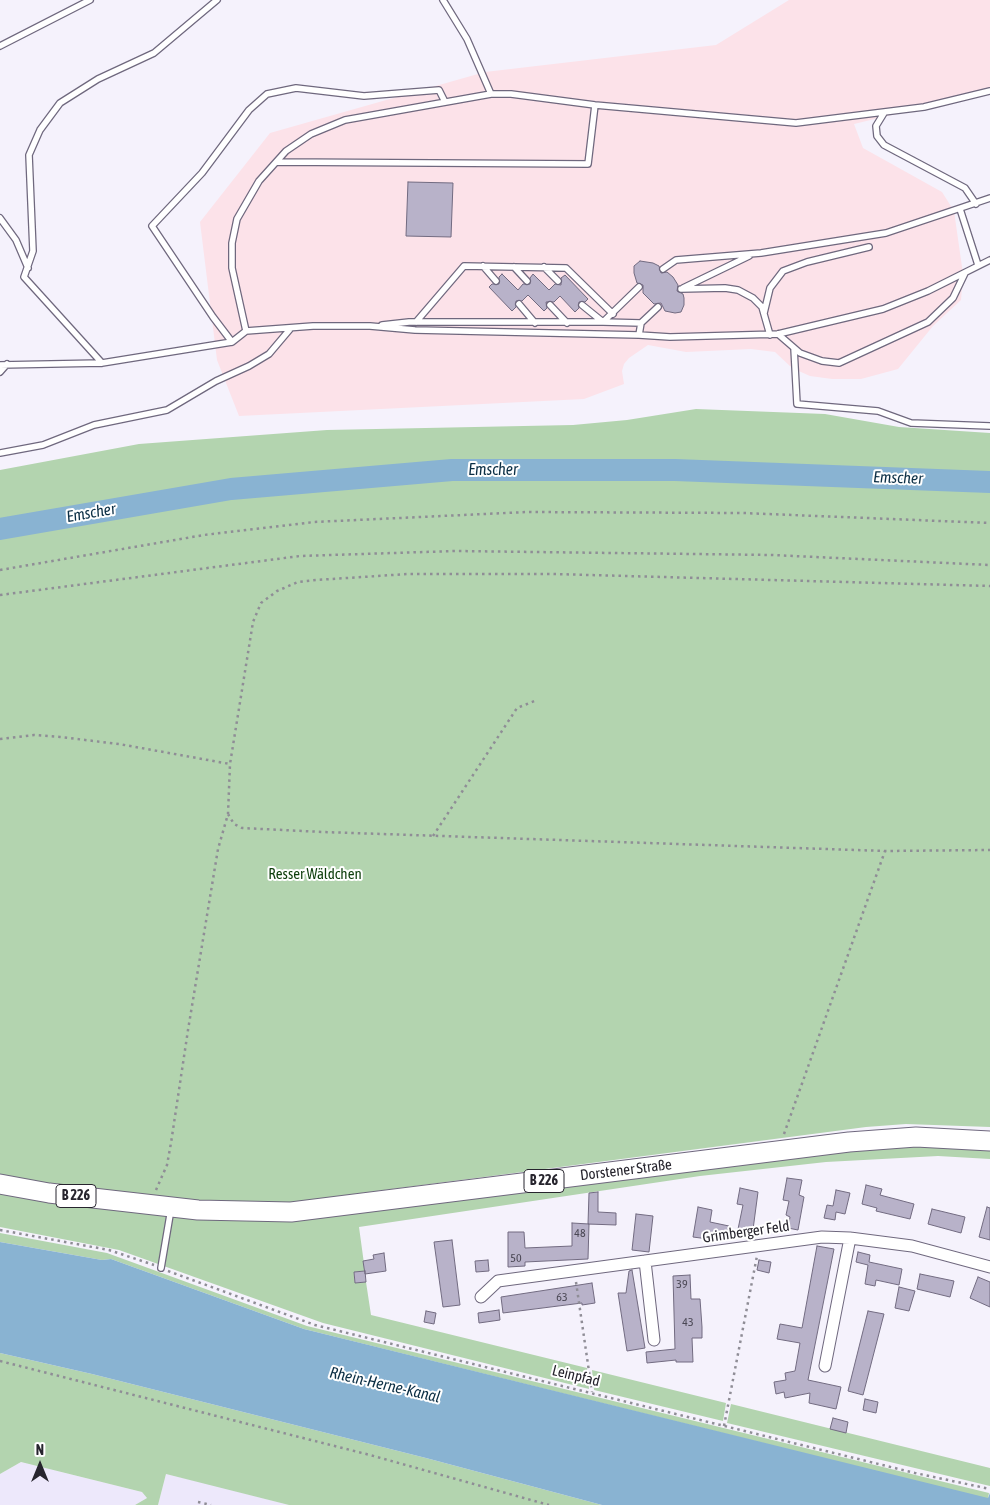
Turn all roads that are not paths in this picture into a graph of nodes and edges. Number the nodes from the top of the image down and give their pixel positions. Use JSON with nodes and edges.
{"nodes":[{"id":1,"x":90,"y":0,"type":"edge"},
{"id":2,"x":217,"y":0,"type":"edge"},
{"id":3,"x":442,"y":0,"type":"edge"},
{"id":4,"x":0,"y":46,"type":"edge"},
{"id":5,"x":990,"y":91,"type":"edge"},
{"id":6,"x":491,"y":94,"type":"junction"},
{"id":7,"x":445,"y":102,"type":"junction"},
{"id":8,"x":595,"y":104,"type":"junction"},
{"id":9,"x":884,"y":112,"type":"junction"},
{"id":10,"x":277,"y":162,"type":"junction"},
{"id":11,"x":990,"y":198,"type":"edge"},
{"id":12,"x":976,"y":204,"type":"junction"},
{"id":13,"x":960,"y":210,"type":"junction"},
{"id":14,"x":0,"y":218,"type":"edge"},
{"id":15,"x":869,"y":247,"type":"dead end"},
{"id":16,"x":753,"y":254,"type":"junction"},
{"id":17,"x":990,"y":260,"type":"edge"},
{"id":18,"x":978,"y":265,"type":"junction"},
{"id":19,"x":484,"y":266,"type":"junction"},
{"id":20,"x":514,"y":266,"type":"junction"},
{"id":21,"x":544,"y":267,"type":"junction"},
{"id":22,"x":28,"y":268,"type":"junction"},
{"id":23,"x":663,"y":269,"type":"dead end"},
{"id":24,"x":965,"y":272,"type":"junction"},
{"id":25,"x":496,"y":281,"type":"dead end"},
{"id":26,"x":527,"y":281,"type":"dead end"},
{"id":27,"x":558,"y":281,"type":"dead end"},
{"id":28,"x":639,"y":287,"type":"dead end"},
{"id":29,"x":519,"y":304,"type":"dead end"},
{"id":30,"x":550,"y":305,"type":"dead end"},
{"id":31,"x":582,"y":305,"type":"dead end"},
{"id":32,"x":658,"y":307,"type":"dead end"},
{"id":33,"x":764,"y":313,"type":"junction"},
{"id":34,"x":613,"y":314,"type":"junction"},
{"id":35,"x":416,"y":322,"type":"junction"},
{"id":36,"x":603,"y":322,"type":"junction"},
{"id":37,"x":535,"y":323,"type":"junction"},
{"id":38,"x":567,"y":323,"type":"junction"},
{"id":39,"x":641,"y":323,"type":"junction"},
{"id":40,"x":370,"y":326,"type":"junction"},
{"id":41,"x":291,"y":328,"type":"junction"},
{"id":42,"x":246,"y":330,"type":"junction"},
{"id":43,"x":415,"y":330,"type":"junction"},
{"id":44,"x":778,"y":334,"type":"junction"},
{"id":45,"x":639,"y":335,"type":"junction"},
{"id":46,"x":770,"y":335,"type":"junction"},
{"id":47,"x":232,"y":342,"type":"junction"},
{"id":48,"x":794,"y":348,"type":"junction"},
{"id":49,"x":102,"y":363,"type":"junction"},
{"id":50,"x":7,"y":364,"type":"junction"},
{"id":51,"x":0,"y":365,"type":"edge"},
{"id":52,"x":0,"y":372,"type":"edge"},
{"id":53,"x":990,"y":426,"type":"edge"},
{"id":54,"x":0,"y":453,"type":"edge"},
{"id":55,"x":990,"y":1141,"type":"edge"},
{"id":56,"x":0,"y":1184,"type":"edge"},
{"id":57,"x":172,"y":1207,"type":"junction"},
{"id":58,"x":850,"y":1238,"type":"junction"},
{"id":59,"x":645,"y":1261,"type":"junction"},
{"id":60,"x":161,"y":1268,"type":"road end"},
{"id":61,"x":990,"y":1268,"type":"edge"},
{"id":62,"x":480,"y":1297,"type":"dead end"},
{"id":63,"x":654,"y":1340,"type":"dead end"},
{"id":64,"x":825,"y":1366,"type":"dead end"}],
"edges":[{"from":1,"to":4,"type":"lane"},
{"from":2,"to":22,"type":"lane"},
{"from":3,"to":6,"type":"lane"},
{"from":5,"to":9,"type":"lane"},
{"from":6,"to":7,"type":"lane"},
{"from":6,"to":8,"type":"lane"},
{"from":7,"to":10,"type":"lane"},
{"from":7,"to":47,"type":"lane"},
{"from":8,"to":9,"type":"lane"},
{"from":8,"to":10,"type":"lane"},
{"from":9,"to":12,"type":"lane"},
{"from":10,"to":42,"type":"lane"},
{"from":11,"to":12,"type":"lane"},
{"from":12,"to":13,"type":"lane"},
{"from":13,"to":16,"type":"lane"},
{"from":13,"to":18,"type":"lane"},
{"from":14,"to":22,"type":"lane"},
{"from":15,"to":33,"type":"lane"},
{"from":16,"to":23,"type":"lane"},
{"from":16,"to":33,"type":"lane"},
{"from":17,"to":18,"type":"lane"},
{"from":18,"to":24,"type":"lane"},
{"from":19,"to":20,"type":"lane"},
{"from":19,"to":25,"type":"lane"},
{"from":19,"to":35,"type":"lane"},
{"from":20,"to":21,"type":"lane"},
{"from":20,"to":26,"type":"lane"},
{"from":21,"to":27,"type":"lane"},
{"from":21,"to":34,"type":"lane"},
{"from":22,"to":49,"type":"lane"},
{"from":24,"to":44,"type":"lane"},
{"from":24,"to":48,"type":"lane"},
{"from":28,"to":34,"type":"lane"},
{"from":29,"to":37,"type":"lane"},
{"from":30,"to":38,"type":"lane"},
{"from":31,"to":36,"type":"lane"},
{"from":32,"to":39,"type":"lane"},
{"from":33,"to":46,"type":"lane"},
{"from":34,"to":36,"type":"lane"},
{"from":35,"to":37,"type":"lane"},
{"from":35,"to":40,"type":"lane"},
{"from":35,"to":43,"type":"lane"},
{"from":36,"to":38,"type":"lane"},
{"from":36,"to":39,"type":"lane"},
{"from":37,"to":38,"type":"lane"},
{"from":39,"to":45,"type":"lane"},
{"from":40,"to":41,"type":"lane"},
{"from":40,"to":43,"type":"lane"},
{"from":41,"to":42,"type":"lane"},
{"from":41,"to":54,"type":"lane"},
{"from":42,"to":47,"type":"lane"},
{"from":43,"to":45,"type":"lane"},
{"from":44,"to":46,"type":"lane"},
{"from":44,"to":48,"type":"lane"},
{"from":45,"to":46,"type":"lane"},
{"from":47,"to":49,"type":"lane"},
{"from":48,"to":53,"type":"lane"},
{"from":49,"to":50,"type":"lane"},
{"from":50,"to":51,"type":"lane"},
{"from":50,"to":52,"type":"lane"},
{"from":55,"to":57,"type":"main road","name":"Dorstener Straße","number":"B 226"},
{"from":56,"to":57,"type":"main road","number":"B 226"},
{"from":57,"to":60,"type":"lane"},
{"from":58,"to":59,"type":"street","name":"Grimberger Feld"},
{"from":58,"to":61,"type":"street","name":"Grimberger Feld"},
{"from":58,"to":64,"type":"street"},
{"from":59,"to":62,"type":"street","name":"Grimberger Feld"},
{"from":59,"to":63,"type":"street"}]}
